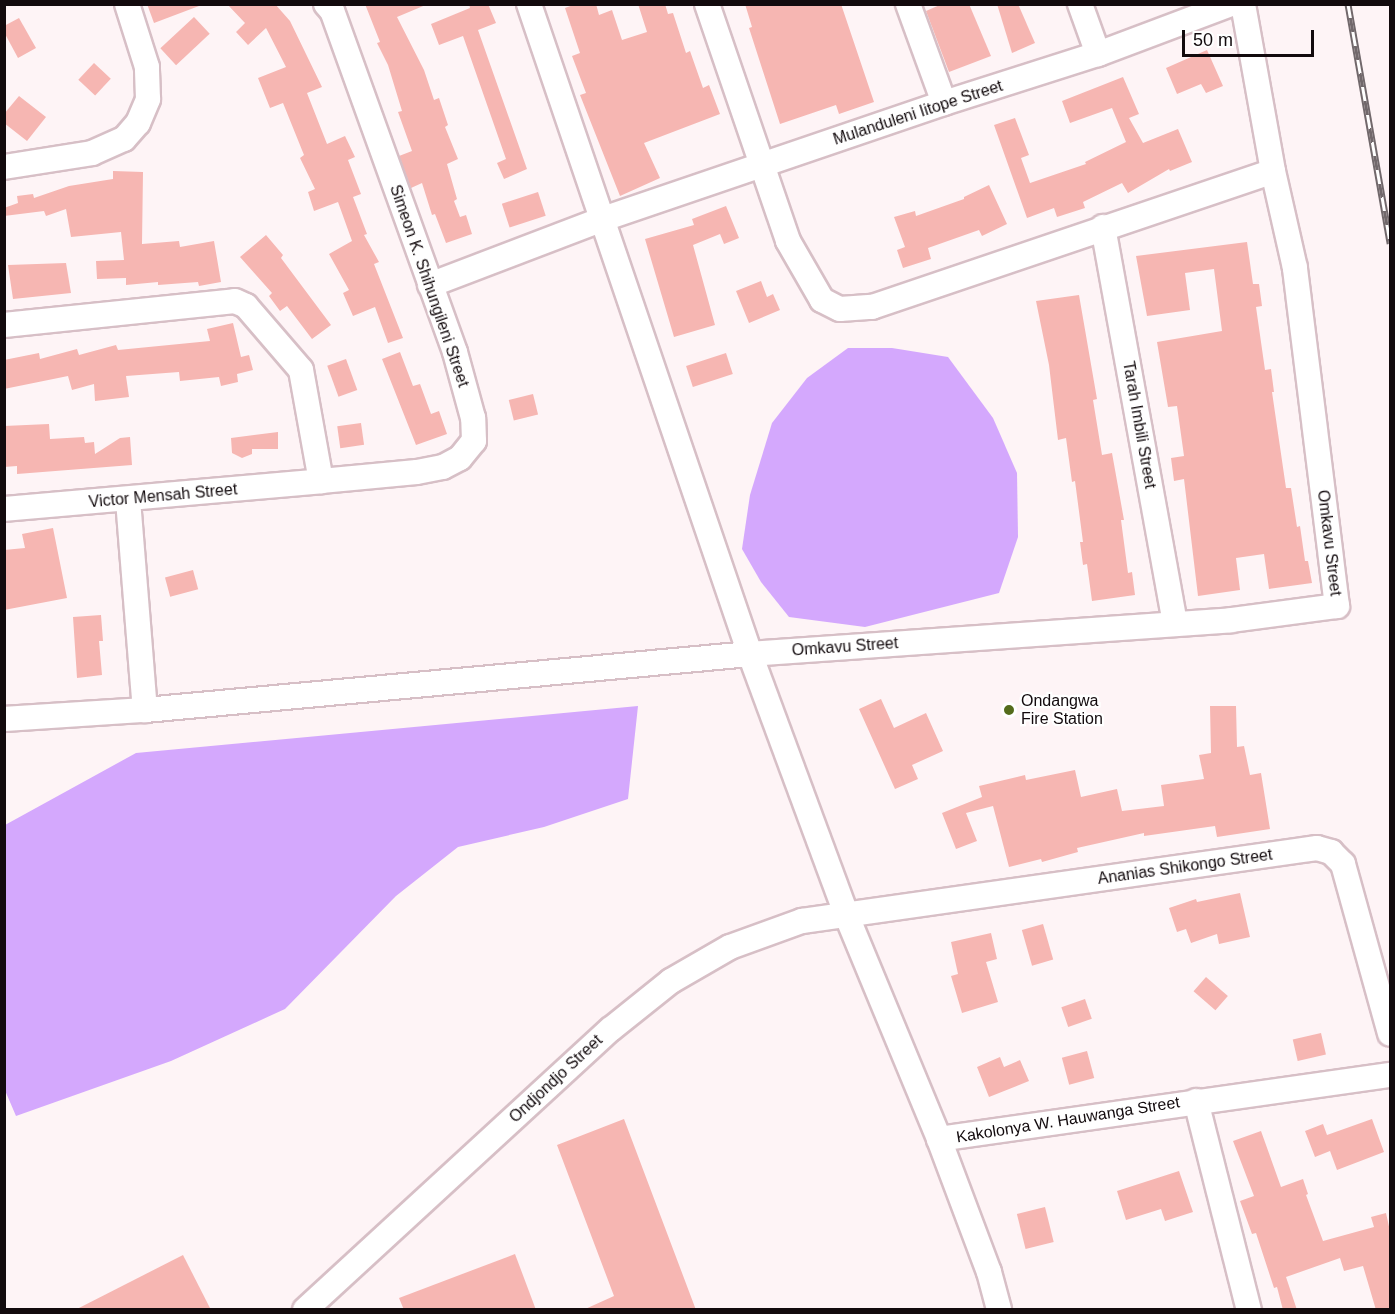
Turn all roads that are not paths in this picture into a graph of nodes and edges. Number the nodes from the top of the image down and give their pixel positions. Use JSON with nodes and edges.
{"nodes":[{"id":1,"x":127,"y":4,"type":"edge"},
{"id":2,"x":326,"y":4,"type":"edge"},
{"id":3,"x":529,"y":4,"type":"edge"},
{"id":4,"x":706,"y":4,"type":"edge"},
{"id":5,"x":908,"y":4,"type":"edge"},
{"id":6,"x":1080,"y":4,"type":"edge"},
{"id":7,"x":1231,"y":4,"type":"edge"},
{"id":8,"x":1243,"y":4,"type":"edge"},
{"id":9,"x":1098,"y":54,"type":"junction"},
{"id":10,"x":944,"y":104,"type":"junction"},
{"id":11,"x":762,"y":164,"type":"junction"},
{"id":12,"x":4,"y":167,"type":"edge"},
{"id":13,"x":1273,"y":171,"type":"junction"},
{"id":14,"x":603,"y":219,"type":"junction"},
{"id":15,"x":1103,"y":227,"type":"junction"},
{"id":16,"x":430,"y":285,"type":"junction"},
{"id":17,"x":4,"y":325,"type":"edge"},
{"id":18,"x":321,"y":481,"type":"junction"},
{"id":19,"x":128,"y":500,"type":"junction"},
{"id":20,"x":4,"y":509,"type":"edge"},
{"id":21,"x":1175,"y":624,"type":"junction"},
{"id":22,"x":750,"y":654,"type":"junction"},
{"id":23,"x":145,"y":710,"type":"junction"},
{"id":24,"x":4,"y":719,"type":"edge"},
{"id":25,"x":846,"y":914,"type":"junction"},
{"id":26,"x":1390,"y":1034,"type":"edge"},
{"id":27,"x":1390,"y":1075,"type":"edge"},
{"id":28,"x":1196,"y":1101,"type":"junction"},
{"id":29,"x":939,"y":1139,"type":"junction"},
{"id":30,"x":305,"y":1310,"type":"edge"},
{"id":31,"x":999,"y":1310,"type":"edge"},
{"id":32,"x":1249,"y":1310,"type":"edge"}],
"edges":[{"from":1,"to":12,"type":"street"},
{"from":2,"to":16,"type":"street","name":"Simeon K. Shihungileni Street"},
{"from":3,"to":14,"type":"street"},
{"from":4,"to":11,"type":"street"},
{"from":5,"to":10,"type":"street"},
{"from":6,"to":9,"type":"street"},
{"from":7,"to":9,"type":"street","name":"Mulanduleni Iitope Street"},
{"from":8,"to":13,"type":"street","name":"Omkavu Street"},
{"from":9,"to":10,"type":"street","name":"Mulanduleni Iitope Street"},
{"from":10,"to":11,"type":"street","name":"Mulanduleni Iitope Street"},
{"from":11,"to":14,"type":"street","name":"Mulanduleni Iitope Street"},
{"from":11,"to":15,"type":"street"},
{"from":13,"to":15,"type":"street"},
{"from":13,"to":21,"type":"street","name":"Omkavu Street"},
{"from":14,"to":16,"type":"street","name":"Mulanduleni Iitope Street"},
{"from":14,"to":22,"type":"street"},
{"from":15,"to":21,"type":"street","name":"Tarah Imbili Street"},
{"from":16,"to":18,"type":"street","name":"Simeon K. Shihungileni Street"},
{"from":17,"to":18,"type":"street"},
{"from":18,"to":19,"type":"street","name":"Victor Mensah Street"},
{"from":19,"to":20,"type":"street","name":"Victor Mensah Street"},
{"from":19,"to":23,"type":"street"},
{"from":21,"to":22,"type":"street","name":"Omkavu Street"},
{"from":22,"to":23,"type":"street","name":"Omkavu Street"},
{"from":22,"to":25,"type":"street"},
{"from":23,"to":24,"type":"street","name":"Omkavu Street"},
{"from":25,"to":26,"type":"street","name":"Ananias Shikongo Street"},
{"from":25,"to":29,"type":"street"},
{"from":25,"to":30,"type":"street","name":"Ondjondjo Street"},
{"from":27,"to":28,"type":"street","name":"Kakolonya W. Hauwanga Street"},
{"from":28,"to":29,"type":"street","name":"Kakolonya W. Hauwanga Street"},
{"from":28,"to":32,"type":"street","name":"Kakolonya W. Hauwanga Street"},
{"from":29,"to":31,"type":"street"}]}
